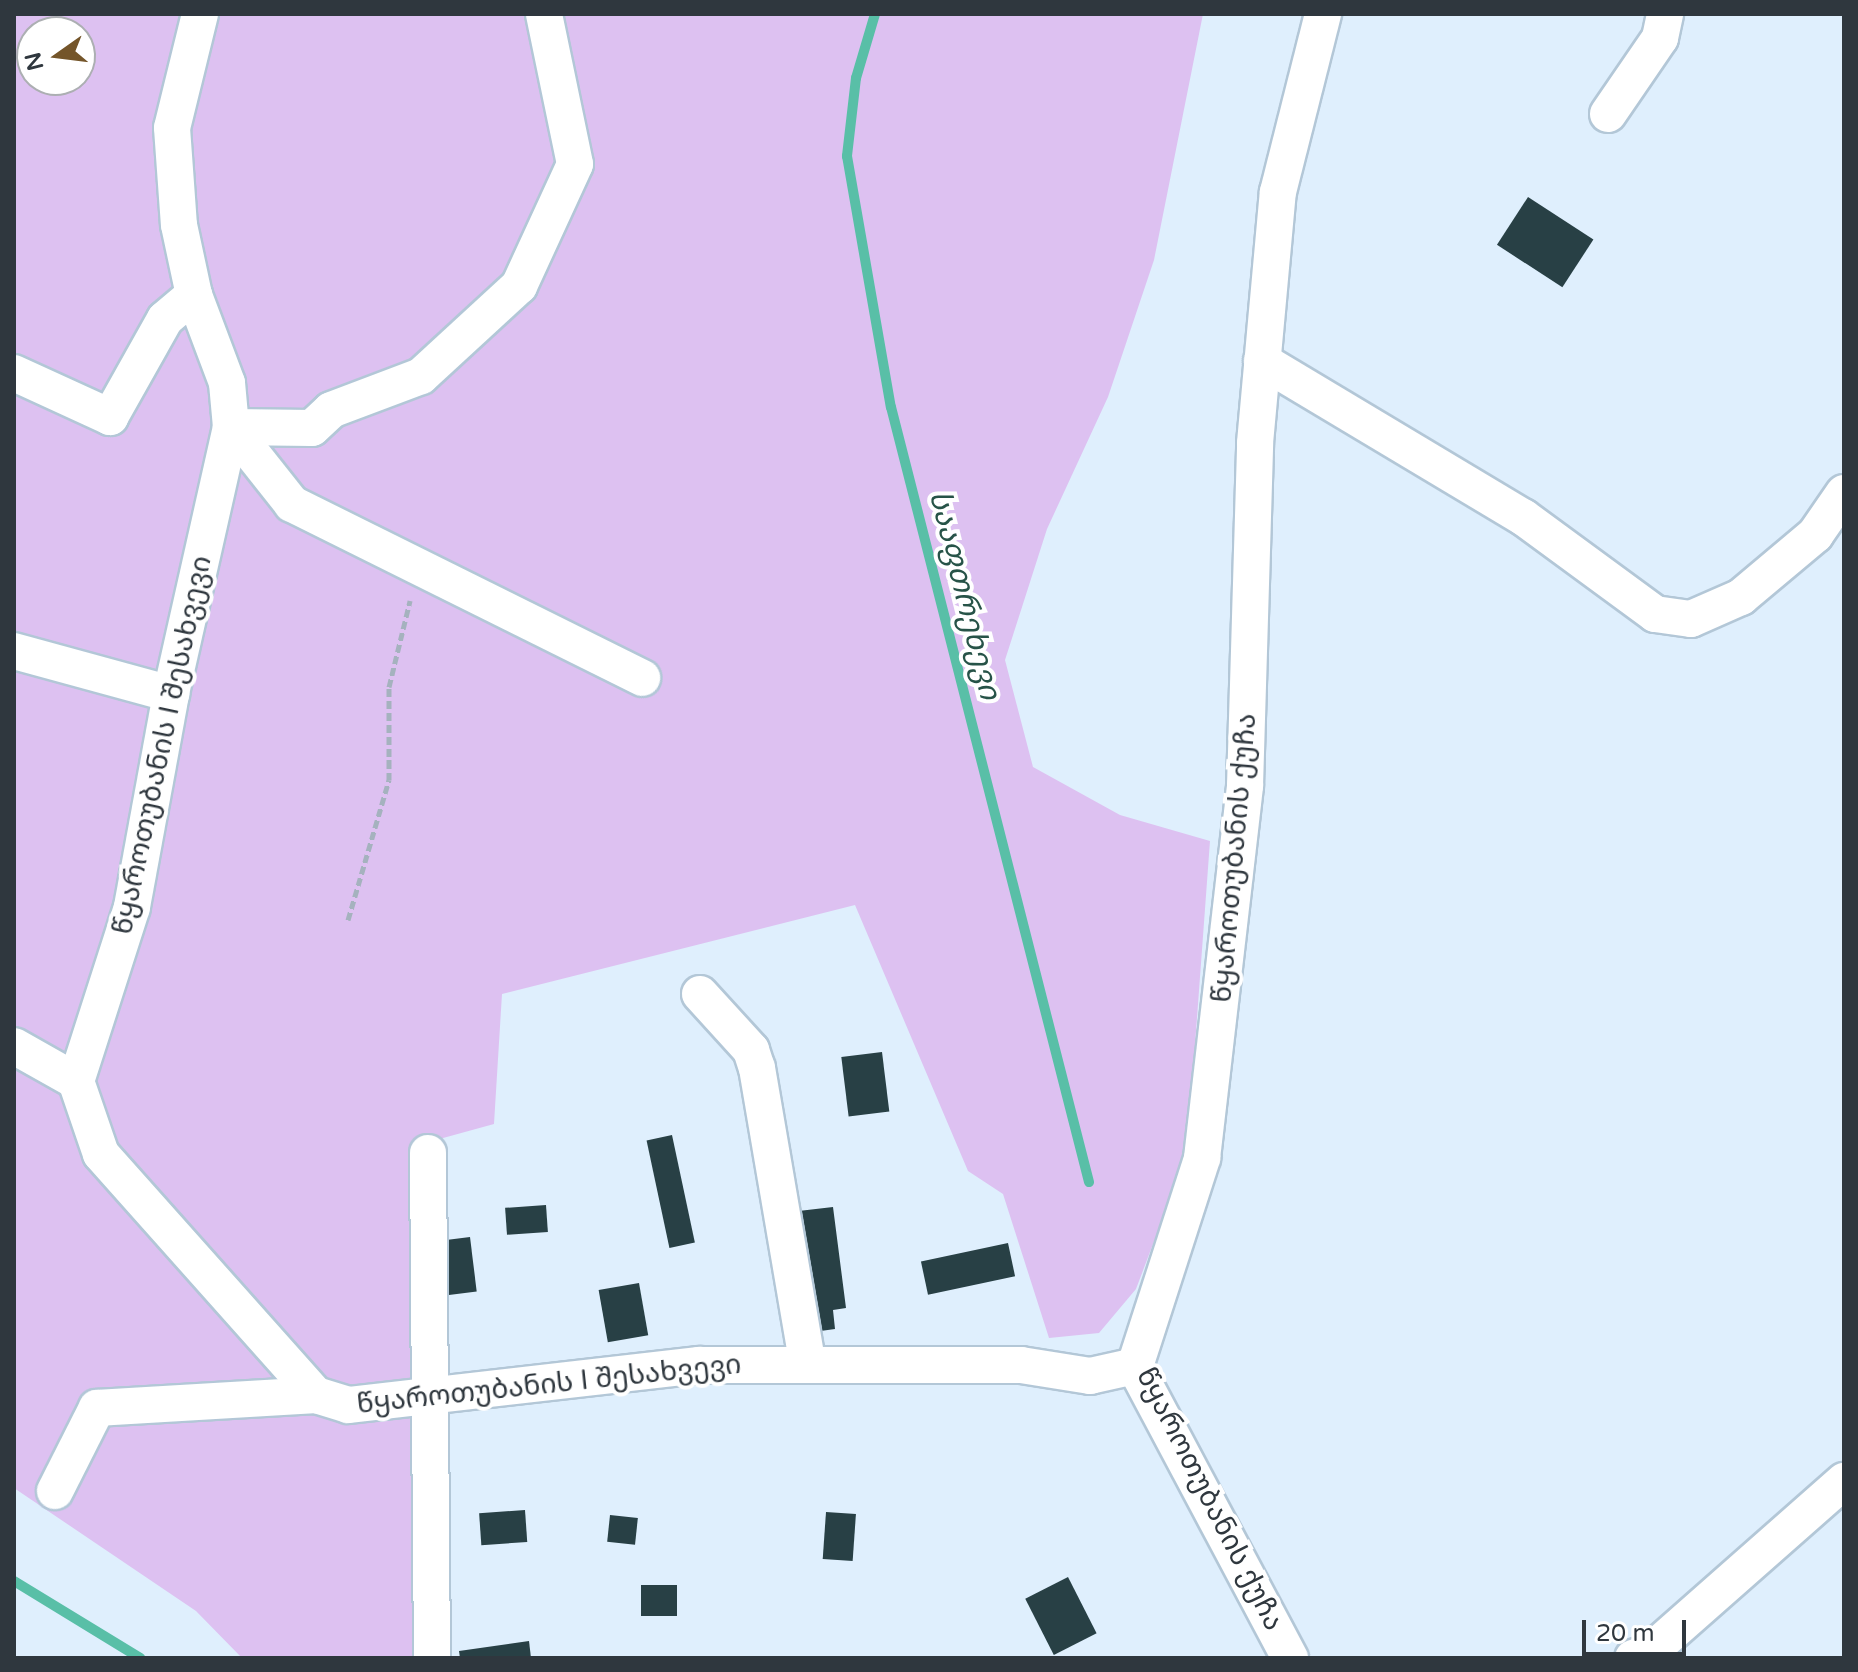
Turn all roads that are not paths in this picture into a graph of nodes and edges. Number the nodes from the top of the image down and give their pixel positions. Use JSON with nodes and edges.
{"nodes":[{"id":1,"x":200,"y":14,"type":"edge"},
{"id":2,"x":544,"y":14,"type":"edge"},
{"id":3,"x":1323,"y":14,"type":"edge"},
{"id":4,"x":1665,"y":14,"type":"edge"},
{"id":5,"x":1608,"y":114,"type":"dead end"},
{"id":6,"x":194,"y":295,"type":"junction"},
{"id":7,"x":1262,"y":361,"type":"junction"},
{"id":8,"x":14,"y":373,"type":"edge"},
{"id":9,"x":231,"y":427,"type":"junction"},
{"id":10,"x":1844,"y":493,"type":"edge"},
{"id":11,"x":14,"y":651,"type":"edge"},
{"id":12,"x":642,"y":678,"type":"dead end"},
{"id":13,"x":171,"y":694,"type":"junction"},
{"id":14,"x":700,"y":994,"type":"dead end"},
{"id":15,"x":14,"y":1046,"type":"edge"},
{"id":16,"x":76,"y":1081,"type":"junction"},
{"id":17,"x":428,"y":1153,"type":"dead end"},
{"id":18,"x":807,"y":1362,"type":"junction"},
{"id":19,"x":1135,"y":1366,"type":"junction"},
{"id":20,"x":316,"y":1395,"type":"junction"},
{"id":21,"x":431,"y":1396,"type":"junction"},
{"id":22,"x":1844,"y":1481,"type":"edge"},
{"id":23,"x":55,"y":1491,"type":"dead end"},
{"id":24,"x":432,"y":1658,"type":"edge"},
{"id":25,"x":1290,"y":1658,"type":"edge"},
{"id":26,"x":1633,"y":1658,"type":"edge"}],
"edges":[{"from":1,"to":6,"type":"street","name":"წყაროთუბანის I შესახვევი"},
{"from":2,"to":9,"type":"street"},
{"from":3,"to":7,"type":"street","name":"წყაროთუბანის ქუჩა"},
{"from":4,"to":5,"type":"street"},
{"from":6,"to":8,"type":"street"},
{"from":6,"to":9,"type":"street","name":"წყაროთუბანის I შესახვევი"},
{"from":7,"to":10,"type":"street"},
{"from":7,"to":19,"type":"street","name":"წყაროთუბანის ქუჩა"},
{"from":9,"to":12,"type":"street"},
{"from":9,"to":13,"type":"street","name":"წყაროთუბანის I შესახვევი"},
{"from":11,"to":13,"type":"street"},
{"from":13,"to":16,"type":"street","name":"წყაროთუბანის I შესახვევი"},
{"from":14,"to":18,"type":"street"},
{"from":15,"to":16,"type":"street"},
{"from":16,"to":20,"type":"street","name":"წყაროთუბანის I შესახვევი"},
{"from":17,"to":21,"type":"street"},
{"from":18,"to":19,"type":"street","name":"წყაროთუბანის I შესახვევი"},
{"from":18,"to":21,"type":"street","name":"წყაროთუბანის I შესახვევი"},
{"from":19,"to":25,"type":"street","name":"წყაროთუბანის ქუჩა"},
{"from":20,"to":21,"type":"street","name":"წყაროთუბანის I შესახვევი"},
{"from":20,"to":23,"type":"street"},
{"from":21,"to":24,"type":"street"},
{"from":22,"to":26,"type":"street"}]}
